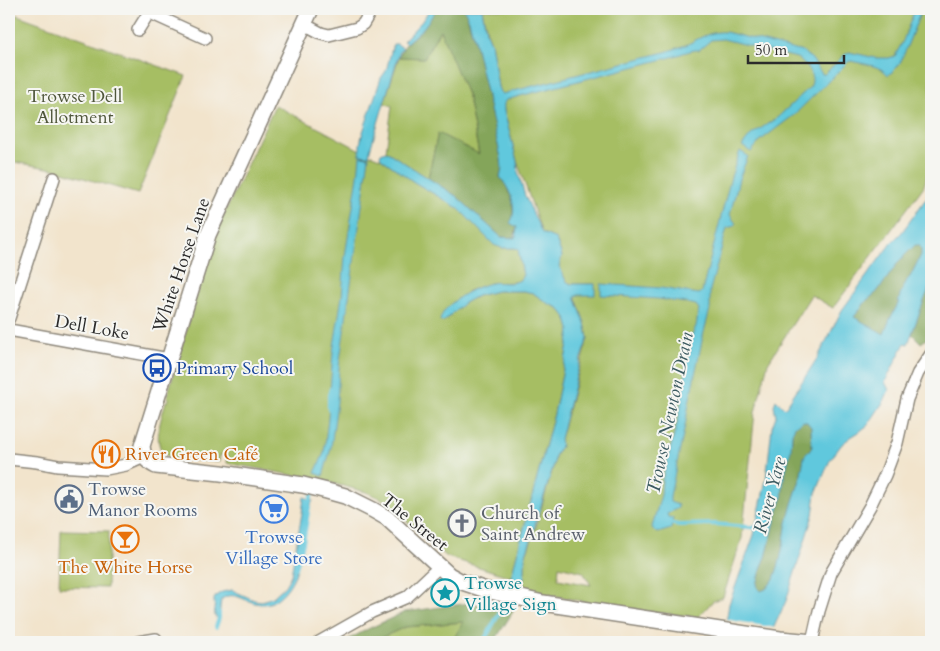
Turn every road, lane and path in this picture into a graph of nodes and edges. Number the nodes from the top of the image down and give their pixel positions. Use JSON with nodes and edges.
{"nodes":[{"id":1,"x":311,"y":9,"type":"edge"},
{"id":2,"x":372,"y":9,"type":"edge"},
{"id":3,"x":148,"y":10,"type":"edge"},
{"id":4,"x":304,"y":24,"type":"junction"},
{"id":5,"x":138,"y":30,"type":"dead end"},
{"id":6,"x":205,"y":38,"type":"dead end"},
{"id":7,"x":54,"y":178,"type":"dead end"},
{"id":8,"x":9,"y":318,"type":"edge"},
{"id":9,"x":9,"y":330,"type":"edge"},
{"id":10,"x":931,"y":354,"type":"edge"},
{"id":11,"x":170,"y":359,"type":"junction"},
{"id":12,"x":144,"y":457,"type":"junction"},
{"id":13,"x":9,"y":459,"type":"edge"},
{"id":14,"x":440,"y":566,"type":"junction"},
{"id":15,"x":156,"y":639,"type":"dead end"},
{"id":16,"x":140,"y":642,"type":"edge"},
{"id":17,"x":320,"y":642,"type":"edge"},
{"id":18,"x":813,"y":642,"type":"edge"}],
"edges":[{"from":1,"to":4,"type":"street","name":"White Horse Lane"},
{"from":2,"to":4,"type":"street"},
{"from":3,"to":5,"type":"street"},
{"from":3,"to":6,"type":"street"},
{"from":4,"to":11,"type":"street","name":"White Horse Lane"},
{"from":7,"to":8,"type":"street"},
{"from":9,"to":11,"type":"street","name":"Dell Loke"},
{"from":10,"to":18,"type":"street"},
{"from":11,"to":12,"type":"street","name":"White Horse Lane"},
{"from":12,"to":13,"type":"street"},
{"from":12,"to":14,"type":"street","name":"The Street"},
{"from":14,"to":17,"type":"street"},
{"from":14,"to":18,"type":"street","name":"The Street"},
{"from":15,"to":16,"type":"street"}]}
